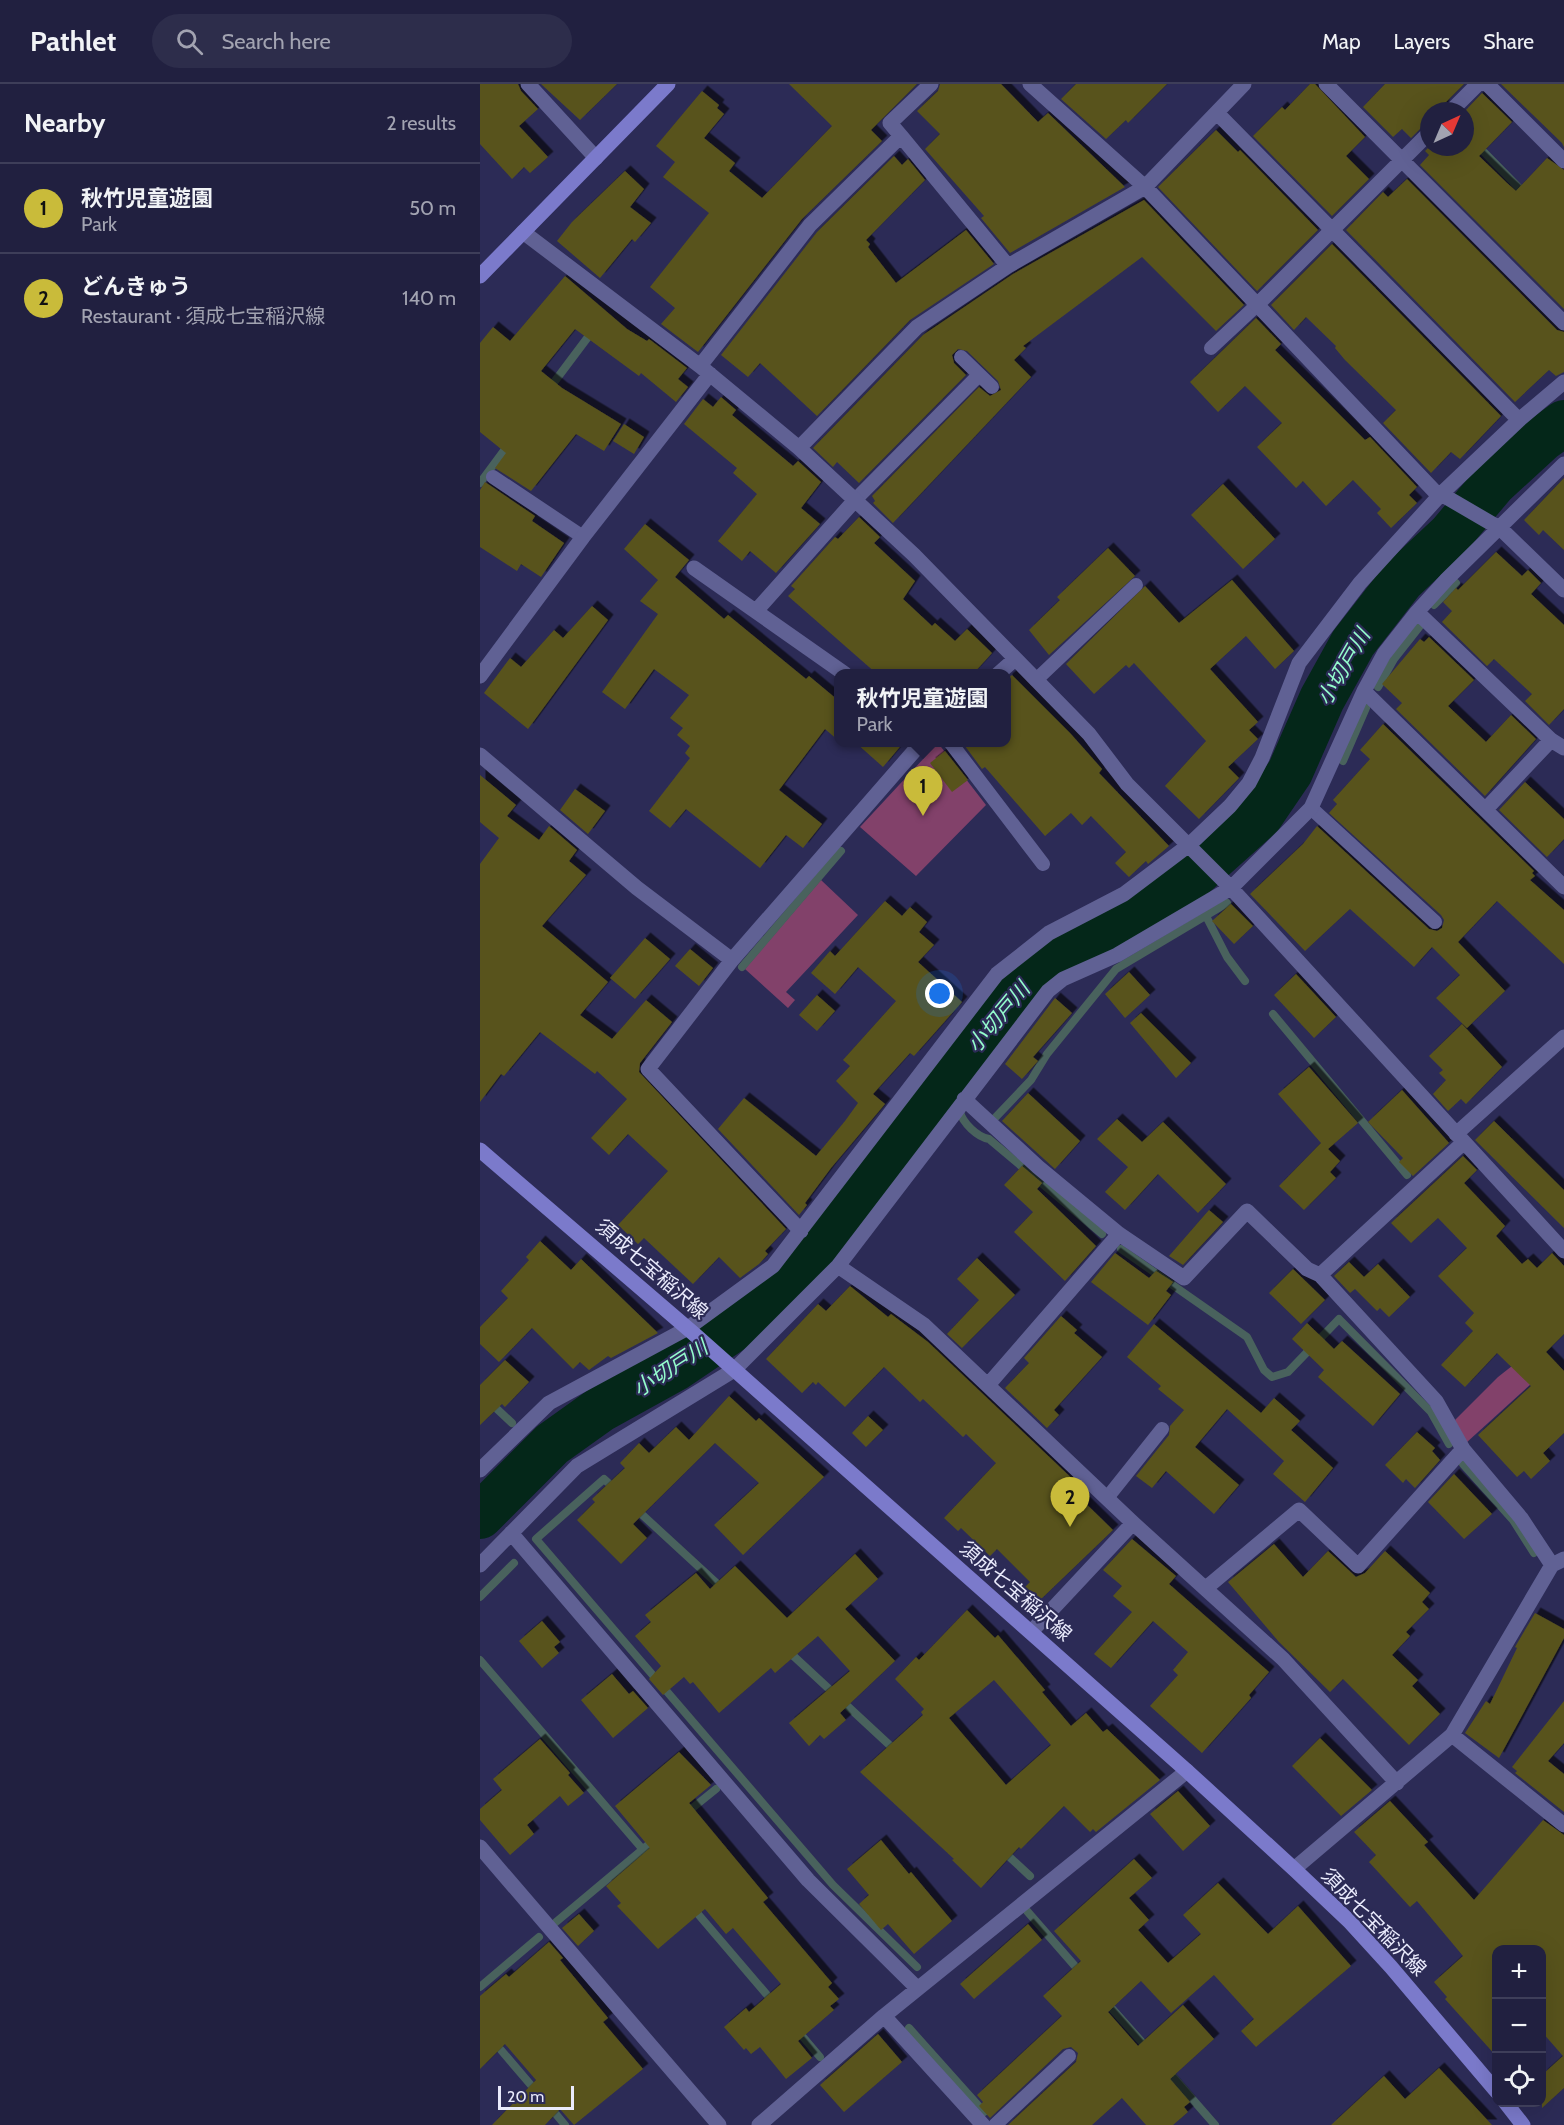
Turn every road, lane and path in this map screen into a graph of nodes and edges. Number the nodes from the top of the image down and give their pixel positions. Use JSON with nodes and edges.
{"nodes":[{"id":1,"x":528,"y":84,"type":"edge"},
{"id":2,"x":668,"y":84,"type":"edge"},
{"id":3,"x":931,"y":84,"type":"edge"},
{"id":4,"x":1030,"y":84,"type":"edge"},
{"id":5,"x":1244,"y":84,"type":"edge"},
{"id":6,"x":1326,"y":84,"type":"edge"},
{"id":7,"x":1478,"y":84,"type":"edge"},
{"id":8,"x":1487,"y":84,"type":"edge"},
{"id":9,"x":1460,"y":102,"type":"edge"},
{"id":10,"x":1216,"y":113,"type":"junction"},
{"id":11,"x":901,"y":136,"type":"junction"},
{"id":12,"x":1420,"y":142,"type":"edge"},
{"id":13,"x":596,"y":158,"type":"junction"},
{"id":14,"x":1403,"y":159,"type":"junction"},
{"id":15,"x":1564,"y":161,"type":"edge"},
{"id":16,"x":1145,"y":187,"type":"junction"},
{"id":17,"x":1331,"y":231,"type":"junction"},
{"id":18,"x":524,"y":232,"type":"junction"},
{"id":19,"x":1008,"y":266,"type":"junction"},
{"id":20,"x":480,"y":276,"type":"edge"},
{"id":21,"x":1257,"y":305,"type":"junction"},
{"id":22,"x":1564,"y":323,"type":"edge"},
{"id":23,"x":1211,"y":348,"type":"dead end"},
{"id":24,"x":961,"y":357,"type":"dead end"},
{"id":25,"x":705,"y":370,"type":"junction"},
{"id":26,"x":980,"y":375,"type":"junction"},
{"id":27,"x":1564,"y":382,"type":"edge"},
{"id":28,"x":992,"y":387,"type":"dead end"},
{"id":29,"x":1518,"y":420,"type":"junction"},
{"id":30,"x":799,"y":448,"type":"junction"},
{"id":31,"x":1564,"y":464,"type":"edge"},
{"id":32,"x":493,"y":477,"type":"dead end"},
{"id":33,"x":1442,"y":496,"type":"junction"},
{"id":34,"x":855,"y":500,"type":"junction"},
{"id":35,"x":1495,"y":526,"type":"junction"},
{"id":36,"x":582,"y":537,"type":"junction"},
{"id":37,"x":694,"y":568,"type":"dead end"},
{"id":38,"x":1136,"y":585,"type":"dead end"},
{"id":39,"x":1564,"y":590,"type":"edge"},
{"id":40,"x":756,"y":611,"type":"junction"},
{"id":41,"x":1417,"y":612,"type":"junction"},
{"id":42,"x":1015,"y":659,"type":"junction"},
{"id":43,"x":838,"y":669,"type":"edge"},
{"id":44,"x":1004,"y":669,"type":"edge"},
{"id":45,"x":480,"y":676,"type":"edge"},
{"id":46,"x":1036,"y":680,"type":"junction"},
{"id":47,"x":1364,"y":691,"type":"junction"},
{"id":48,"x":1558,"y":744,"type":"edge"},
{"id":49,"x":918,"y":747,"type":"edge"},
{"id":50,"x":954,"y":747,"type":"edge"},
{"id":51,"x":480,"y":755,"type":"edge"},
{"id":52,"x":1311,"y":808,"type":"junction"},
{"id":53,"x":1486,"y":809,"type":"junction"},
{"id":54,"x":1190,"y":847,"type":"junction"},
{"id":55,"x":1043,"y":864,"type":"dead end"},
{"id":56,"x":1228,"y":884,"type":"junction"},
{"id":57,"x":1564,"y":887,"type":"edge"},
{"id":58,"x":1435,"y":922,"type":"dead end"},
{"id":59,"x":732,"y":960,"type":"junction"},
{"id":60,"x":1564,"y":1037,"type":"edge"},
{"id":61,"x":964,"y":1100,"type":"junction"},
{"id":62,"x":1460,"y":1138,"type":"junction"},
{"id":63,"x":480,"y":1150,"type":"edge"},
{"id":64,"x":801,"y":1231,"type":"junction"},
{"id":65,"x":1119,"y":1234,"type":"junction"},
{"id":66,"x":1564,"y":1251,"type":"edge"},
{"id":67,"x":838,"y":1266,"type":"junction"},
{"id":68,"x":1320,"y":1275,"type":"junction"},
{"id":69,"x":690,"y":1330,"type":"junction"},
{"id":70,"x":729,"y":1365,"type":"junction"},
{"id":71,"x":988,"y":1385,"type":"junction"},
{"id":72,"x":1162,"y":1429,"type":"dead end"},
{"id":73,"x":1463,"y":1449,"type":"junction"},
{"id":74,"x":480,"y":1470,"type":"edge"},
{"id":75,"x":1107,"y":1498,"type":"junction"},
{"id":76,"x":1133,"y":1522,"type":"junction"},
{"id":77,"x":511,"y":1533,"type":"junction"},
{"id":78,"x":1558,"y":1562,"type":"edge"},
{"id":79,"x":480,"y":1564,"type":"edge"},
{"id":80,"x":1206,"y":1588,"type":"junction"},
{"id":81,"x":1031,"y":1632,"type":"junction"},
{"id":82,"x":1452,"y":1735,"type":"junction"},
{"id":83,"x":1187,"y":1771,"type":"junction"},
{"id":84,"x":1397,"y":1783,"type":"junction"},
{"id":85,"x":1564,"y":1825,"type":"edge"},
{"id":86,"x":480,"y":1847,"type":"edge"},
{"id":87,"x":1294,"y":1869,"type":"junction"},
{"id":88,"x":917,"y":1989,"type":"junction"},
{"id":89,"x":884,"y":2016,"type":"junction"},
{"id":90,"x":1069,"y":2056,"type":"dead end"},
{"id":91,"x":1492,"y":2086,"type":"edge"},
{"id":92,"x":1508,"y":2107,"type":"edge"},
{"id":93,"x":719,"y":2125,"type":"edge"},
{"id":94,"x":759,"y":2125,"type":"edge"},
{"id":95,"x":983,"y":2125,"type":"edge"},
{"id":96,"x":995,"y":2125,"type":"edge"},
{"id":97,"x":1523,"y":2125,"type":"edge"}],
"edges":[{"from":1,"to":13,"type":"street"},
{"from":2,"to":13,"type":"main road"},
{"from":3,"to":11,"type":"street"},
{"from":4,"to":16,"type":"street"},
{"from":5,"to":10,"type":"street"},
{"from":6,"to":14,"type":"street"},
{"from":7,"to":9,"type":"street"},
{"from":8,"to":15,"type":"street"},
{"from":10,"to":16,"type":"street"},
{"from":10,"to":17,"type":"street"},
{"from":11,"to":19,"type":"street"},
{"from":11,"to":25,"type":"street"},
{"from":12,"to":14,"type":"street"},
{"from":13,"to":18,"type":"main road"},
{"from":14,"to":17,"type":"street"},
{"from":14,"to":22,"type":"street"},
{"from":16,"to":19,"type":"street"},
{"from":16,"to":21,"type":"street"},
{"from":17,"to":21,"type":"street"},
{"from":17,"to":29,"type":"street"},
{"from":18,"to":20,"type":"main road"},
{"from":18,"to":25,"type":"street"},
{"from":19,"to":30,"type":"street"},
{"from":21,"to":23,"type":"lane"},
{"from":21,"to":33,"type":"street"},
{"from":24,"to":26,"type":"lane"},
{"from":25,"to":30,"type":"street"},
{"from":25,"to":36,"type":"street"},
{"from":26,"to":28,"type":"lane"},
{"from":26,"to":34,"type":"lane"},
{"from":27,"to":29,"type":"street"},
{"from":29,"to":33,"type":"street"},
{"from":30,"to":34,"type":"street"},
{"from":31,"to":35,"type":"street"},
{"from":32,"to":36,"type":"lane"},
{"from":33,"to":35,"type":"street"},
{"from":33,"to":54,"type":"street"},
{"from":34,"to":40,"type":"street"},
{"from":34,"to":42,"type":"street"},
{"from":35,"to":39,"type":"street"},
{"from":35,"to":41,"type":"street"},
{"from":36,"to":45,"type":"street"},
{"from":37,"to":40,"type":"street"},
{"from":38,"to":46,"type":"lane"},
{"from":40,"to":43,"type":"street"},
{"from":41,"to":47,"type":"street"},
{"from":41,"to":48,"type":"street"},
{"from":42,"to":44,"type":"street"},
{"from":42,"to":46,"type":"street"},
{"from":46,"to":54,"type":"street"},
{"from":47,"to":52,"type":"street"},
{"from":47,"to":53,"type":"street"},
{"from":48,"to":53,"type":"street"},
{"from":49,"to":59,"type":"street"},
{"from":50,"to":55,"type":"lane"},
{"from":51,"to":59,"type":"street"},
{"from":52,"to":56,"type":"street"},
{"from":52,"to":58,"type":"lane"},
{"from":53,"to":57,"type":"street"},
{"from":54,"to":56,"type":"street"},
{"from":54,"to":64,"type":"street"},
{"from":56,"to":61,"type":"street"},
{"from":56,"to":62,"type":"street"},
{"from":59,"to":64,"type":"street"},
{"from":60,"to":62,"type":"street"},
{"from":61,"to":65,"type":"street"},
{"from":61,"to":67,"type":"street"},
{"from":62,"to":66,"type":"street"},
{"from":62,"to":68,"type":"street"},
{"from":63,"to":69,"type":"main road","name":"須成七宝稲沢線"},
{"from":64,"to":69,"type":"street"},
{"from":65,"to":68,"type":"street"},
{"from":65,"to":71,"type":"street"},
{"from":67,"to":70,"type":"street"},
{"from":67,"to":71,"type":"street"},
{"from":68,"to":73,"type":"street"},
{"from":69,"to":70,"type":"main road","name":"須成七宝稲沢線"},
{"from":69,"to":74,"type":"street"},
{"from":70,"to":77,"type":"street"},
{"from":70,"to":81,"type":"main road","name":"須成七宝稲沢線"},
{"from":71,"to":75,"type":"street"},
{"from":72,"to":75,"type":"lane"},
{"from":73,"to":78,"type":"street"},
{"from":73,"to":80,"type":"street"},
{"from":75,"to":76,"type":"street"},
{"from":76,"to":80,"type":"street"},
{"from":76,"to":81,"type":"street"},
{"from":77,"to":79,"type":"street"},
{"from":77,"to":88,"type":"street"},
{"from":78,"to":82,"type":"street"},
{"from":80,"to":84,"type":"street"},
{"from":81,"to":83,"type":"main road","name":"須成七宝稲沢線"},
{"from":82,"to":84,"type":"street"},
{"from":82,"to":85,"type":"street"},
{"from":83,"to":87,"type":"main road","name":"須成七宝稲沢線"},
{"from":83,"to":88,"type":"street"},
{"from":84,"to":87,"type":"street"},
{"from":86,"to":93,"type":"street"},
{"from":87,"to":91,"type":"main road","name":"須成七宝稲沢線"},
{"from":88,"to":89,"type":"street"},
{"from":89,"to":94,"type":"street"},
{"from":89,"to":95,"type":"street"},
{"from":90,"to":96,"type":"lane"},
{"from":92,"to":97,"type":"main road"}]}
